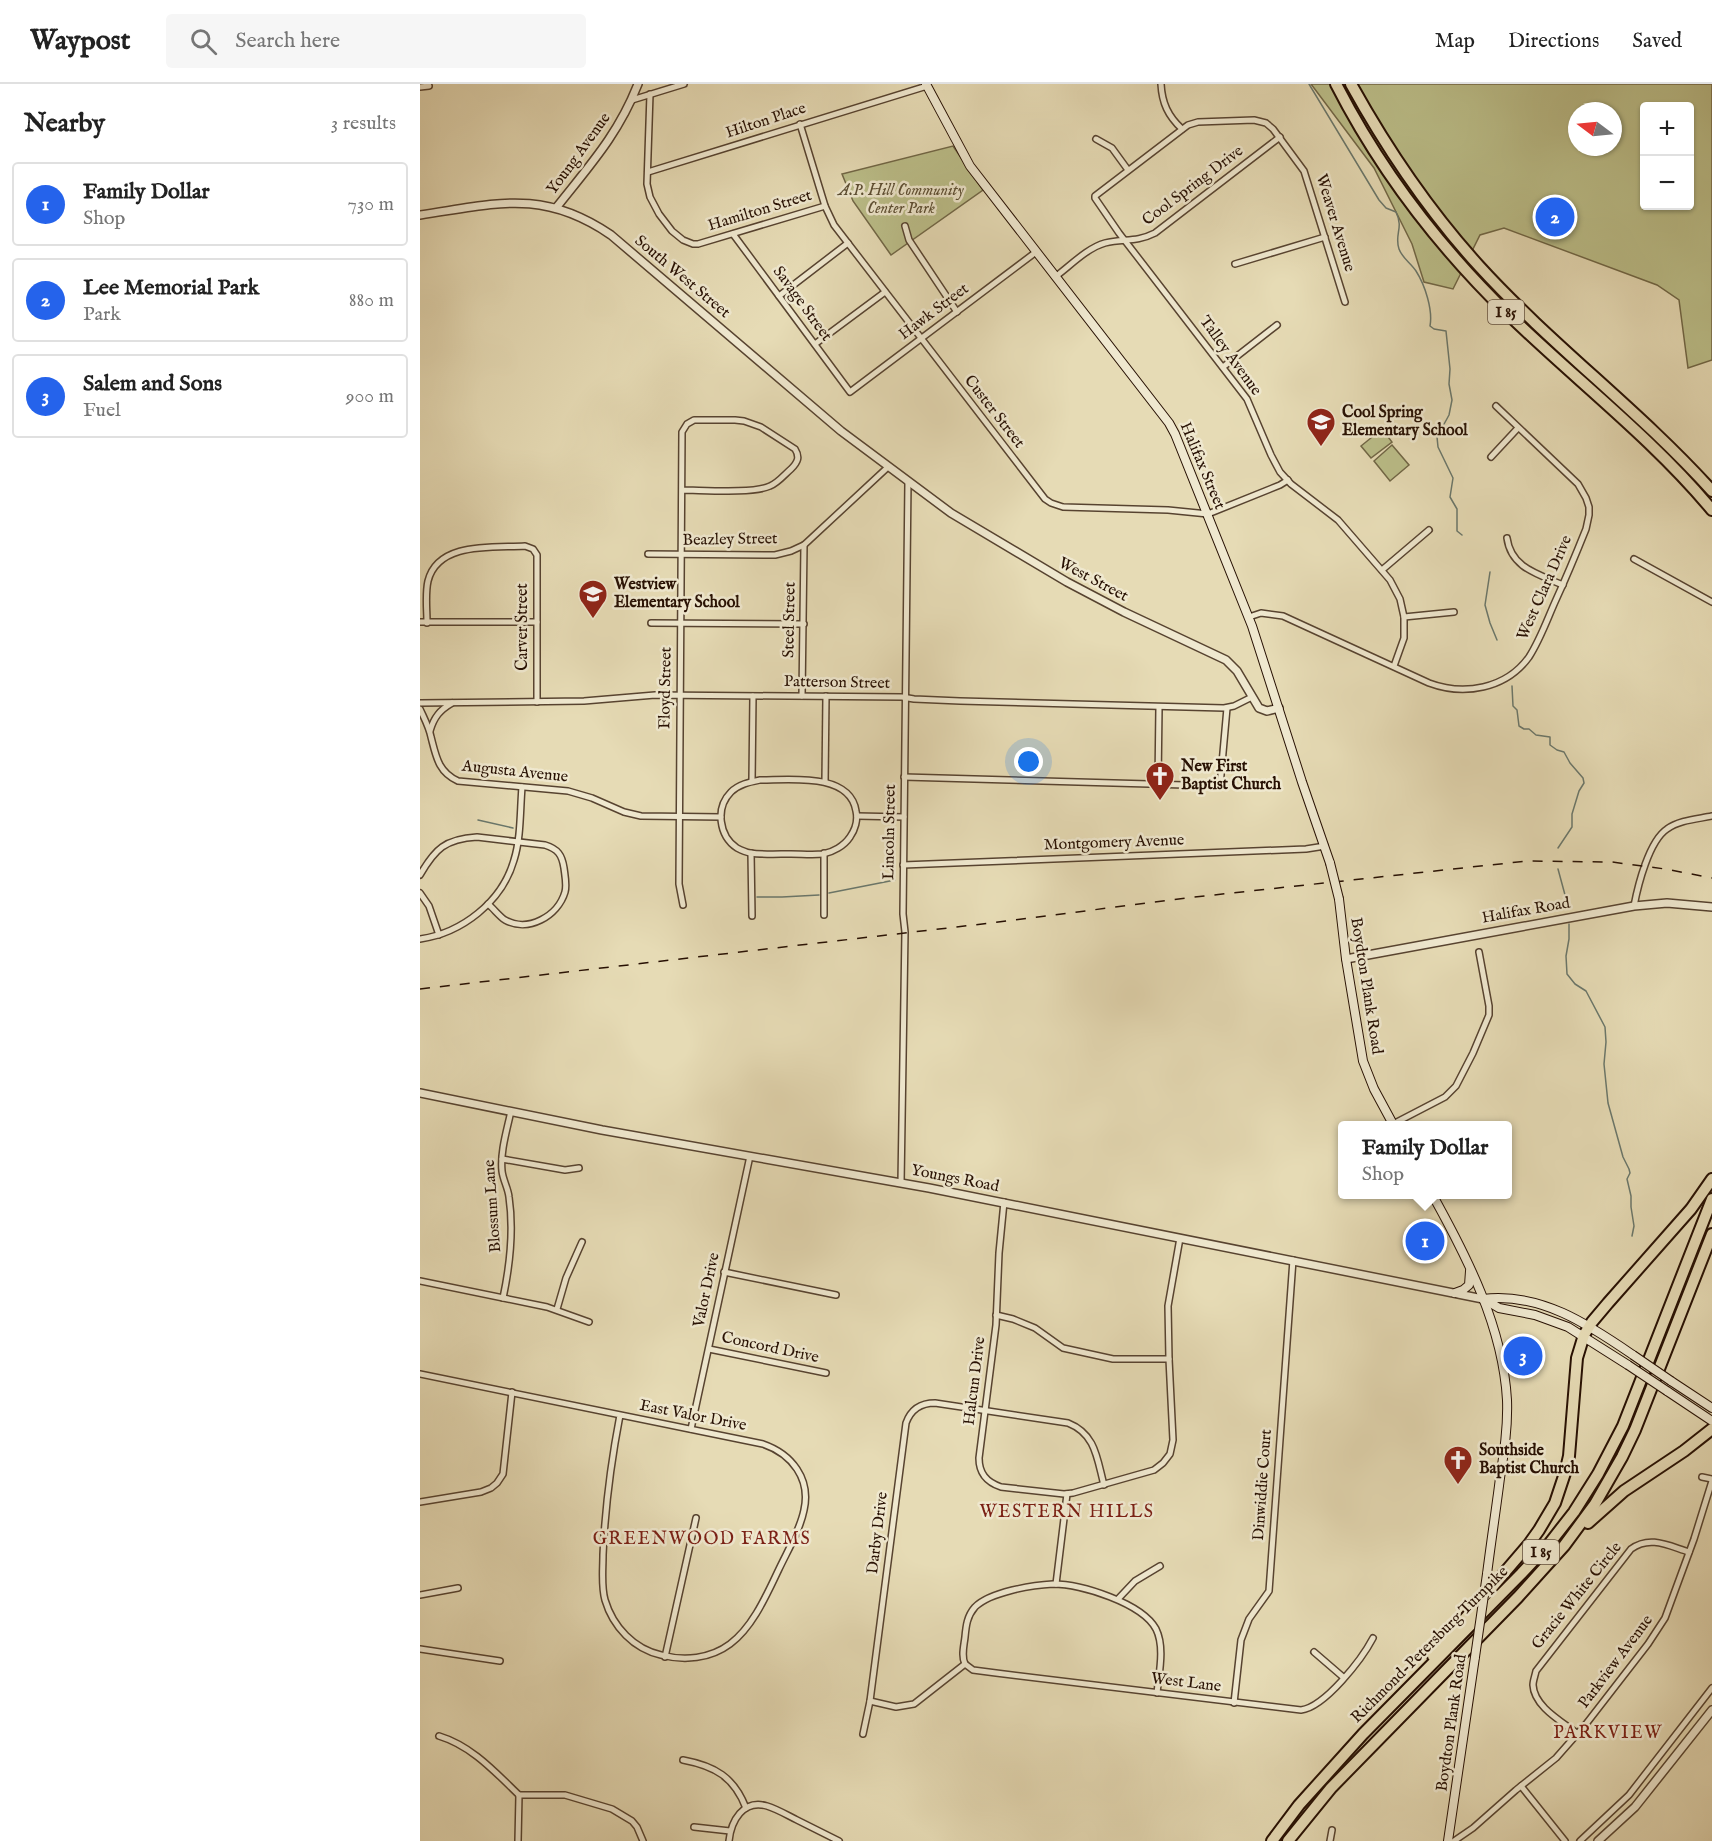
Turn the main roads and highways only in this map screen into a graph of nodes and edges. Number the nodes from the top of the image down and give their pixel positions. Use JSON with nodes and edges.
{"nodes":[{"id":1,"x":1336,"y":84,"type":"edge"},
{"id":2,"x":1351,"y":84,"type":"edge"},
{"id":3,"x":926,"y":85,"type":"edge"},
{"id":4,"x":1712,"y":491,"type":"edge"},
{"id":5,"x":1712,"y":510,"type":"edge"},
{"id":6,"x":1334,"y":880,"type":"joint"},
{"id":7,"x":1391,"y":1121,"type":"edge"},
{"id":8,"x":1712,"y":1179,"type":"edge"},
{"id":9,"x":1435,"y":1199,"type":"edge"},
{"id":10,"x":1712,"y":1199,"type":"edge"},
{"id":11,"x":1712,"y":1234,"type":"edge"},
{"id":12,"x":1470,"y":1267,"type":"junction"},
{"id":13,"x":1455,"y":1293,"type":"road end"},
{"id":14,"x":1483,"y":1299,"type":"junction"},
{"id":15,"x":1587,"y":1331,"type":"junction"},
{"id":16,"x":1712,"y":1408,"type":"edge"},
{"id":17,"x":1712,"y":1421,"type":"edge"},
{"id":18,"x":1712,"y":1429,"type":"edge"},
{"id":19,"x":1564,"y":1546,"type":"junction"},
{"id":20,"x":1397,"y":1700,"type":"junction"},
{"id":21,"x":1272,"y":1841,"type":"edge"},
{"id":22,"x":1288,"y":1841,"type":"edge"},
{"id":23,"x":1448,"y":1841,"type":"edge"}],
"edges":[{"from":1,"to":5,"type":"highway","number":"I 85"},
{"from":2,"to":4,"type":"highway","number":"I 85"},
{"from":3,"to":6,"type":"main road","name":"Halifax Street","bridge":true},
{"from":6,"to":7,"type":"main road","name":"Boydton Plank Road","bridge":true},
{"from":8,"to":15,"type":"highway"},
{"from":9,"to":12,"type":"main road","name":"Boydton Plank Road"},
{"from":10,"to":20,"type":"highway","name":"Richmond-Petersburg Turnpike","number":"I 85"},
{"from":11,"to":19,"type":"highway","name":"Richmond-Petersburg Turnpike","number":"I 85"},
{"from":12,"to":13,"type":"main road"},
{"from":12,"to":14,"type":"main road","name":"Boydton Plank Road"},
{"from":14,"to":15,"type":"main road"},
{"from":14,"to":23,"type":"main road","name":"Boydton Plank Road","bridge":true},
{"from":15,"to":16,"type":"main road","bridge":true},
{"from":15,"to":17,"type":"main road","bridge":true},
{"from":15,"to":20,"type":"highway"},
{"from":18,"to":19,"type":"highway"},
{"from":19,"to":22,"type":"highway","name":"Richmond-Petersburg Turnpike","number":"I 85"},
{"from":20,"to":21,"type":"highway","name":"Richmond-Petersburg Turnpike","number":"I 85"}]}
